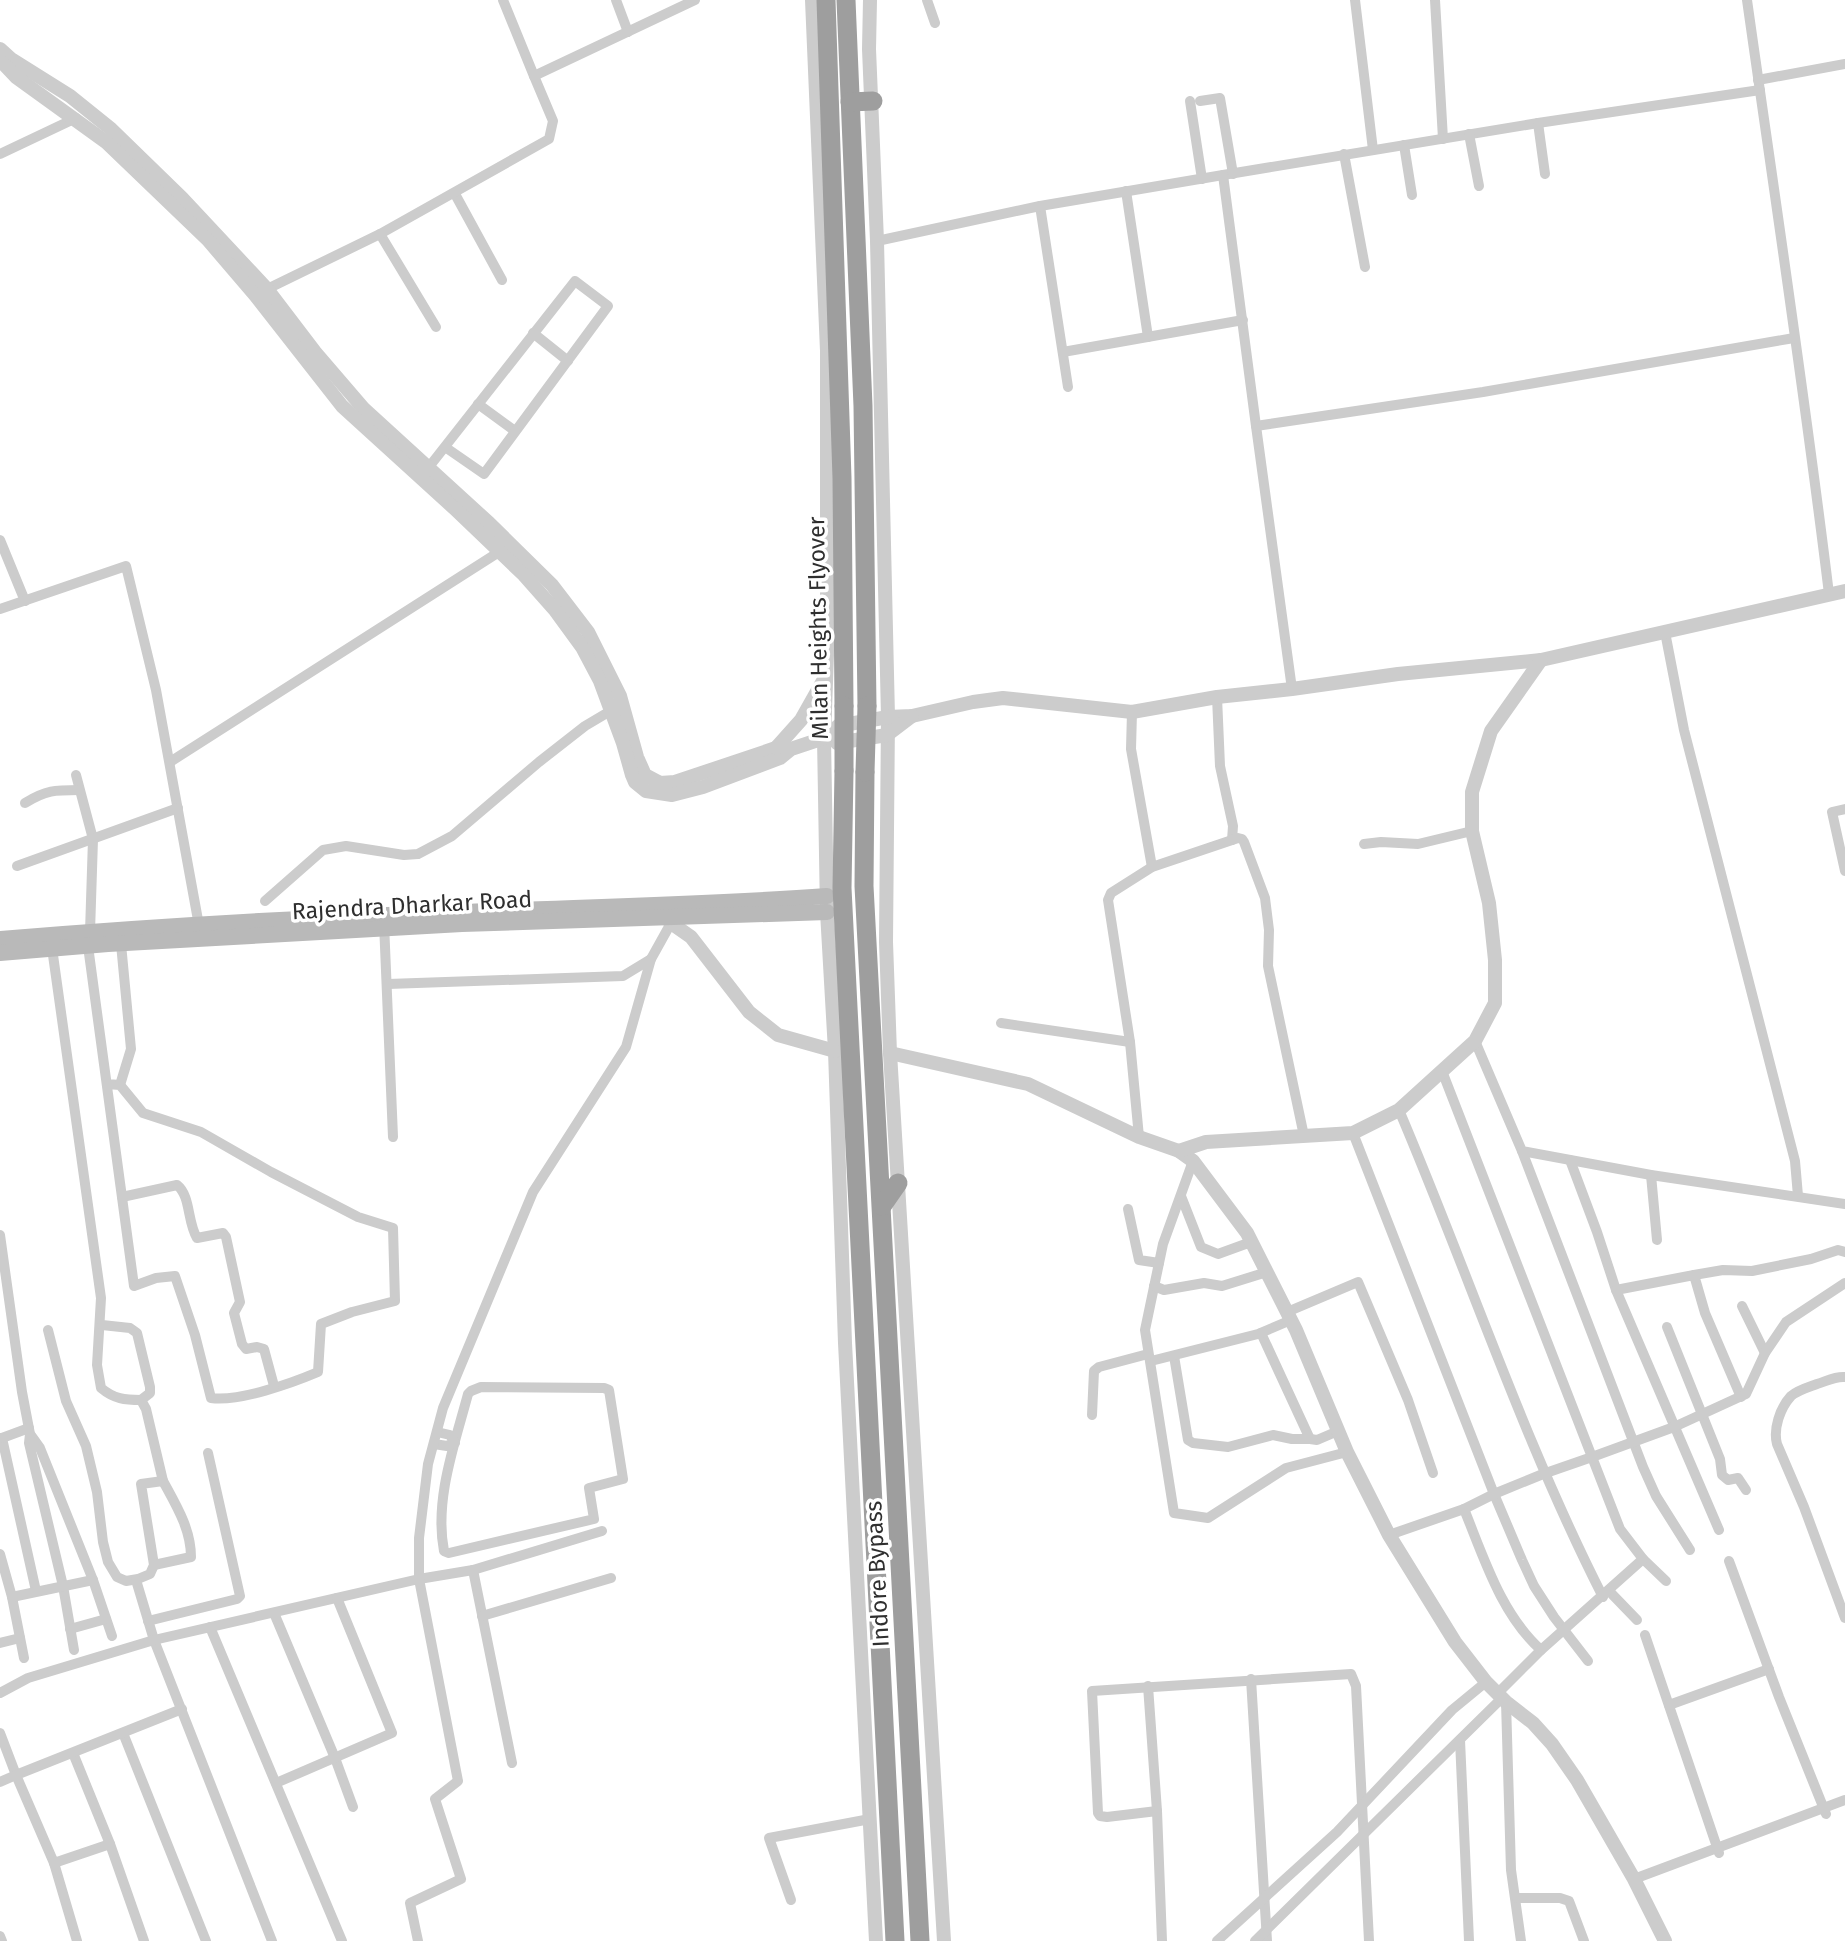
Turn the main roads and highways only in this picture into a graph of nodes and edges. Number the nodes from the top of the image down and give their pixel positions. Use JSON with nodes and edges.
{"nodes":[{"id":1,"x":846,"y":0,"type":"edge"},
{"id":2,"x":819,"y":7,"type":"edge"},
{"id":3,"x":873,"y":101,"type":"road end"},
{"id":4,"x":850,"y":102,"type":"junction"},
{"id":5,"x":827,"y":904,"type":"road end"},
{"id":6,"x":200,"y":932,"type":"junction"},
{"id":7,"x":0,"y":939,"type":"edge"},
{"id":8,"x":89,"y":939,"type":"junction"},
{"id":9,"x":26,"y":943,"type":"junction"},
{"id":10,"x":0,"y":953,"type":"edge"},
{"id":11,"x":898,"y":1183,"type":"road end"},
{"id":12,"x":882,"y":1206,"type":"junction"},
{"id":13,"x":861,"y":1254,"type":"joint"},
{"id":14,"x":895,"y":1941,"type":"edge"},
{"id":15,"x":920,"y":1941,"type":"edge"}],
"edges":[{"from":1,"to":4,"type":"highway"},
{"from":2,"to":13,"type":"highway","name":"Milan Heights Flyover","bridge":true},
{"from":3,"to":4,"type":"highway"},
{"from":4,"to":12,"type":"highway","name":"Milan Heights Flyover","bridge":true},
{"from":5,"to":6,"type":"main road","name":"Rajendra Dharkar Road"},
{"from":6,"to":8,"type":"main road","name":"Rajendra Dharkar Road"},
{"from":6,"to":8,"type":"main road","name":"Rajendra Dharkar Road"},
{"from":7,"to":9,"type":"main road","name":"Rajendra Dharkar Road"},
{"from":8,"to":9,"type":"main road","name":"Rajendra Dharkar Road"},
{"from":8,"to":9,"type":"main road","name":"Rajendra Dharkar Road"},
{"from":9,"to":10,"type":"main road","name":"Rajendra Dharkar Road"},
{"from":11,"to":12,"type":"highway"},
{"from":12,"to":15,"type":"highway","name":"Indore Bypass"},
{"from":13,"to":14,"type":"highway","name":"Indore Bypass"}]}
